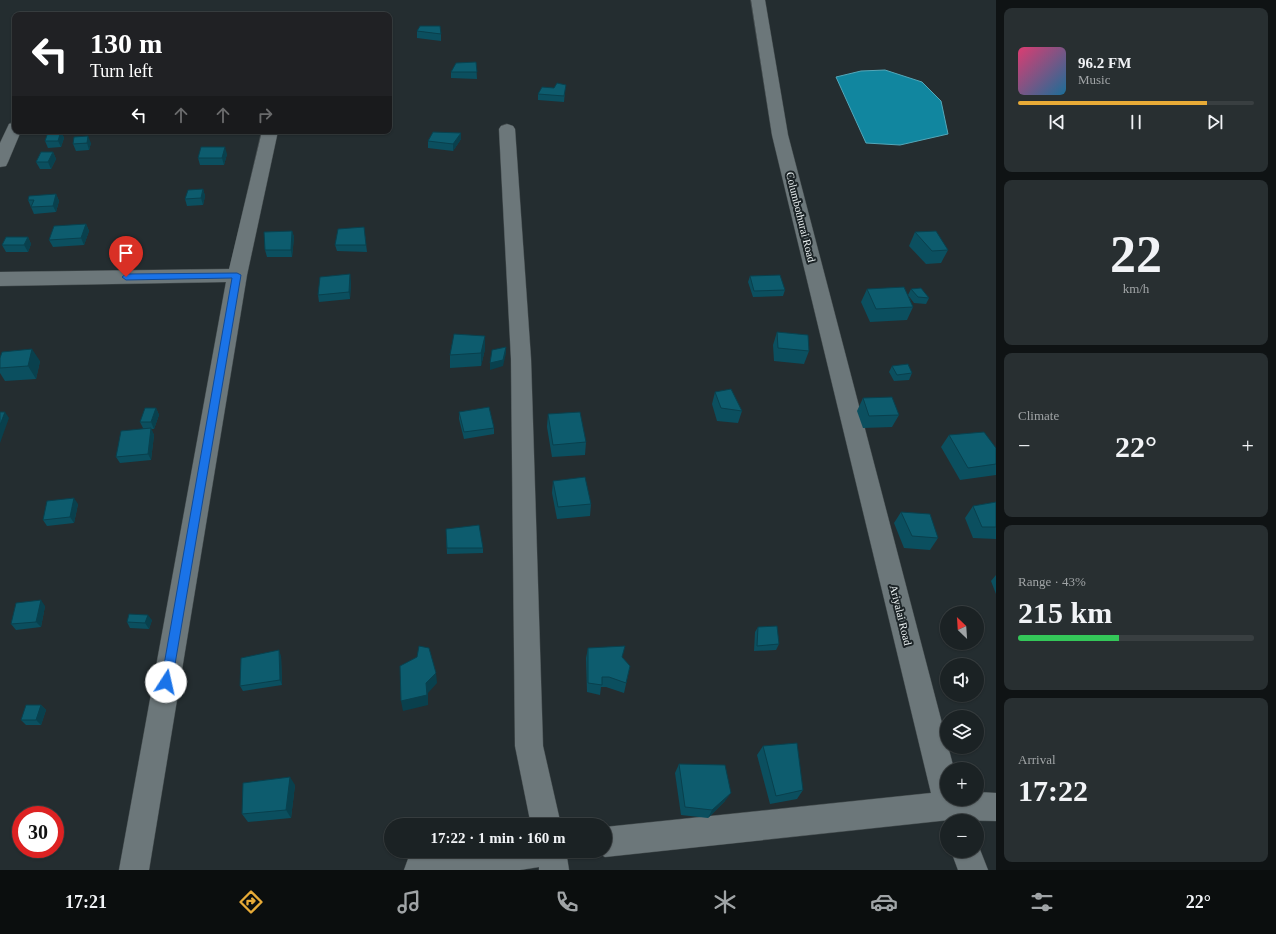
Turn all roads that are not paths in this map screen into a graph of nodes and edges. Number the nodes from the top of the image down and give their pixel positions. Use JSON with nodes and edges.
{"nodes":[{"id":1,"x":758,"y":0,"type":"edge"},
{"id":2,"x":507,"y":129,"type":"dead end"},
{"id":3,"x":12,"y":134,"type":"edge"},
{"id":4,"x":269,"y":134,"type":"edge"},
{"id":5,"x":0,"y":162,"type":"edge"},
{"id":6,"x":237,"y":275,"type":"junction"},
{"id":7,"x":0,"y":279,"type":"edge"},
{"id":8,"x":855,"y":432,"type":"joint"},
{"id":9,"x":940,"y":770,"type":"edge"},
{"id":10,"x":949,"y":806,"type":"edge"},
{"id":11,"x":996,"y":807,"type":"edge"},
{"id":12,"x":544,"y":818,"type":"edge"},
{"id":13,"x":612,"y":841,"type":"edge"},
{"id":14,"x":500,"y":858,"type":"edge"},
{"id":15,"x":553,"y":858,"type":"edge"},
{"id":16,"x":969,"y":858,"type":"edge"},
{"id":17,"x":134,"y":870,"type":"edge"},
{"id":18,"x":419,"y":870,"type":"edge"},
{"id":19,"x":554,"y":870,"type":"edge"},
{"id":20,"x":973,"y":870,"type":"edge"}],
"edges":[{"from":1,"to":8,"type":"street","name":"Columbothurai Road"},
{"from":2,"to":12,"type":"street"},
{"from":3,"to":5,"type":"street"},
{"from":4,"to":6,"type":"street"},
{"from":6,"to":7,"type":"street"},
{"from":6,"to":17,"type":"street"},
{"from":8,"to":9,"type":"street","name":"Ariyalai Road"},
{"from":10,"to":11,"type":"street"},
{"from":10,"to":13,"type":"street"},
{"from":14,"to":18,"type":"street"},
{"from":15,"to":19,"type":"street"},
{"from":16,"to":20,"type":"street"}]}
